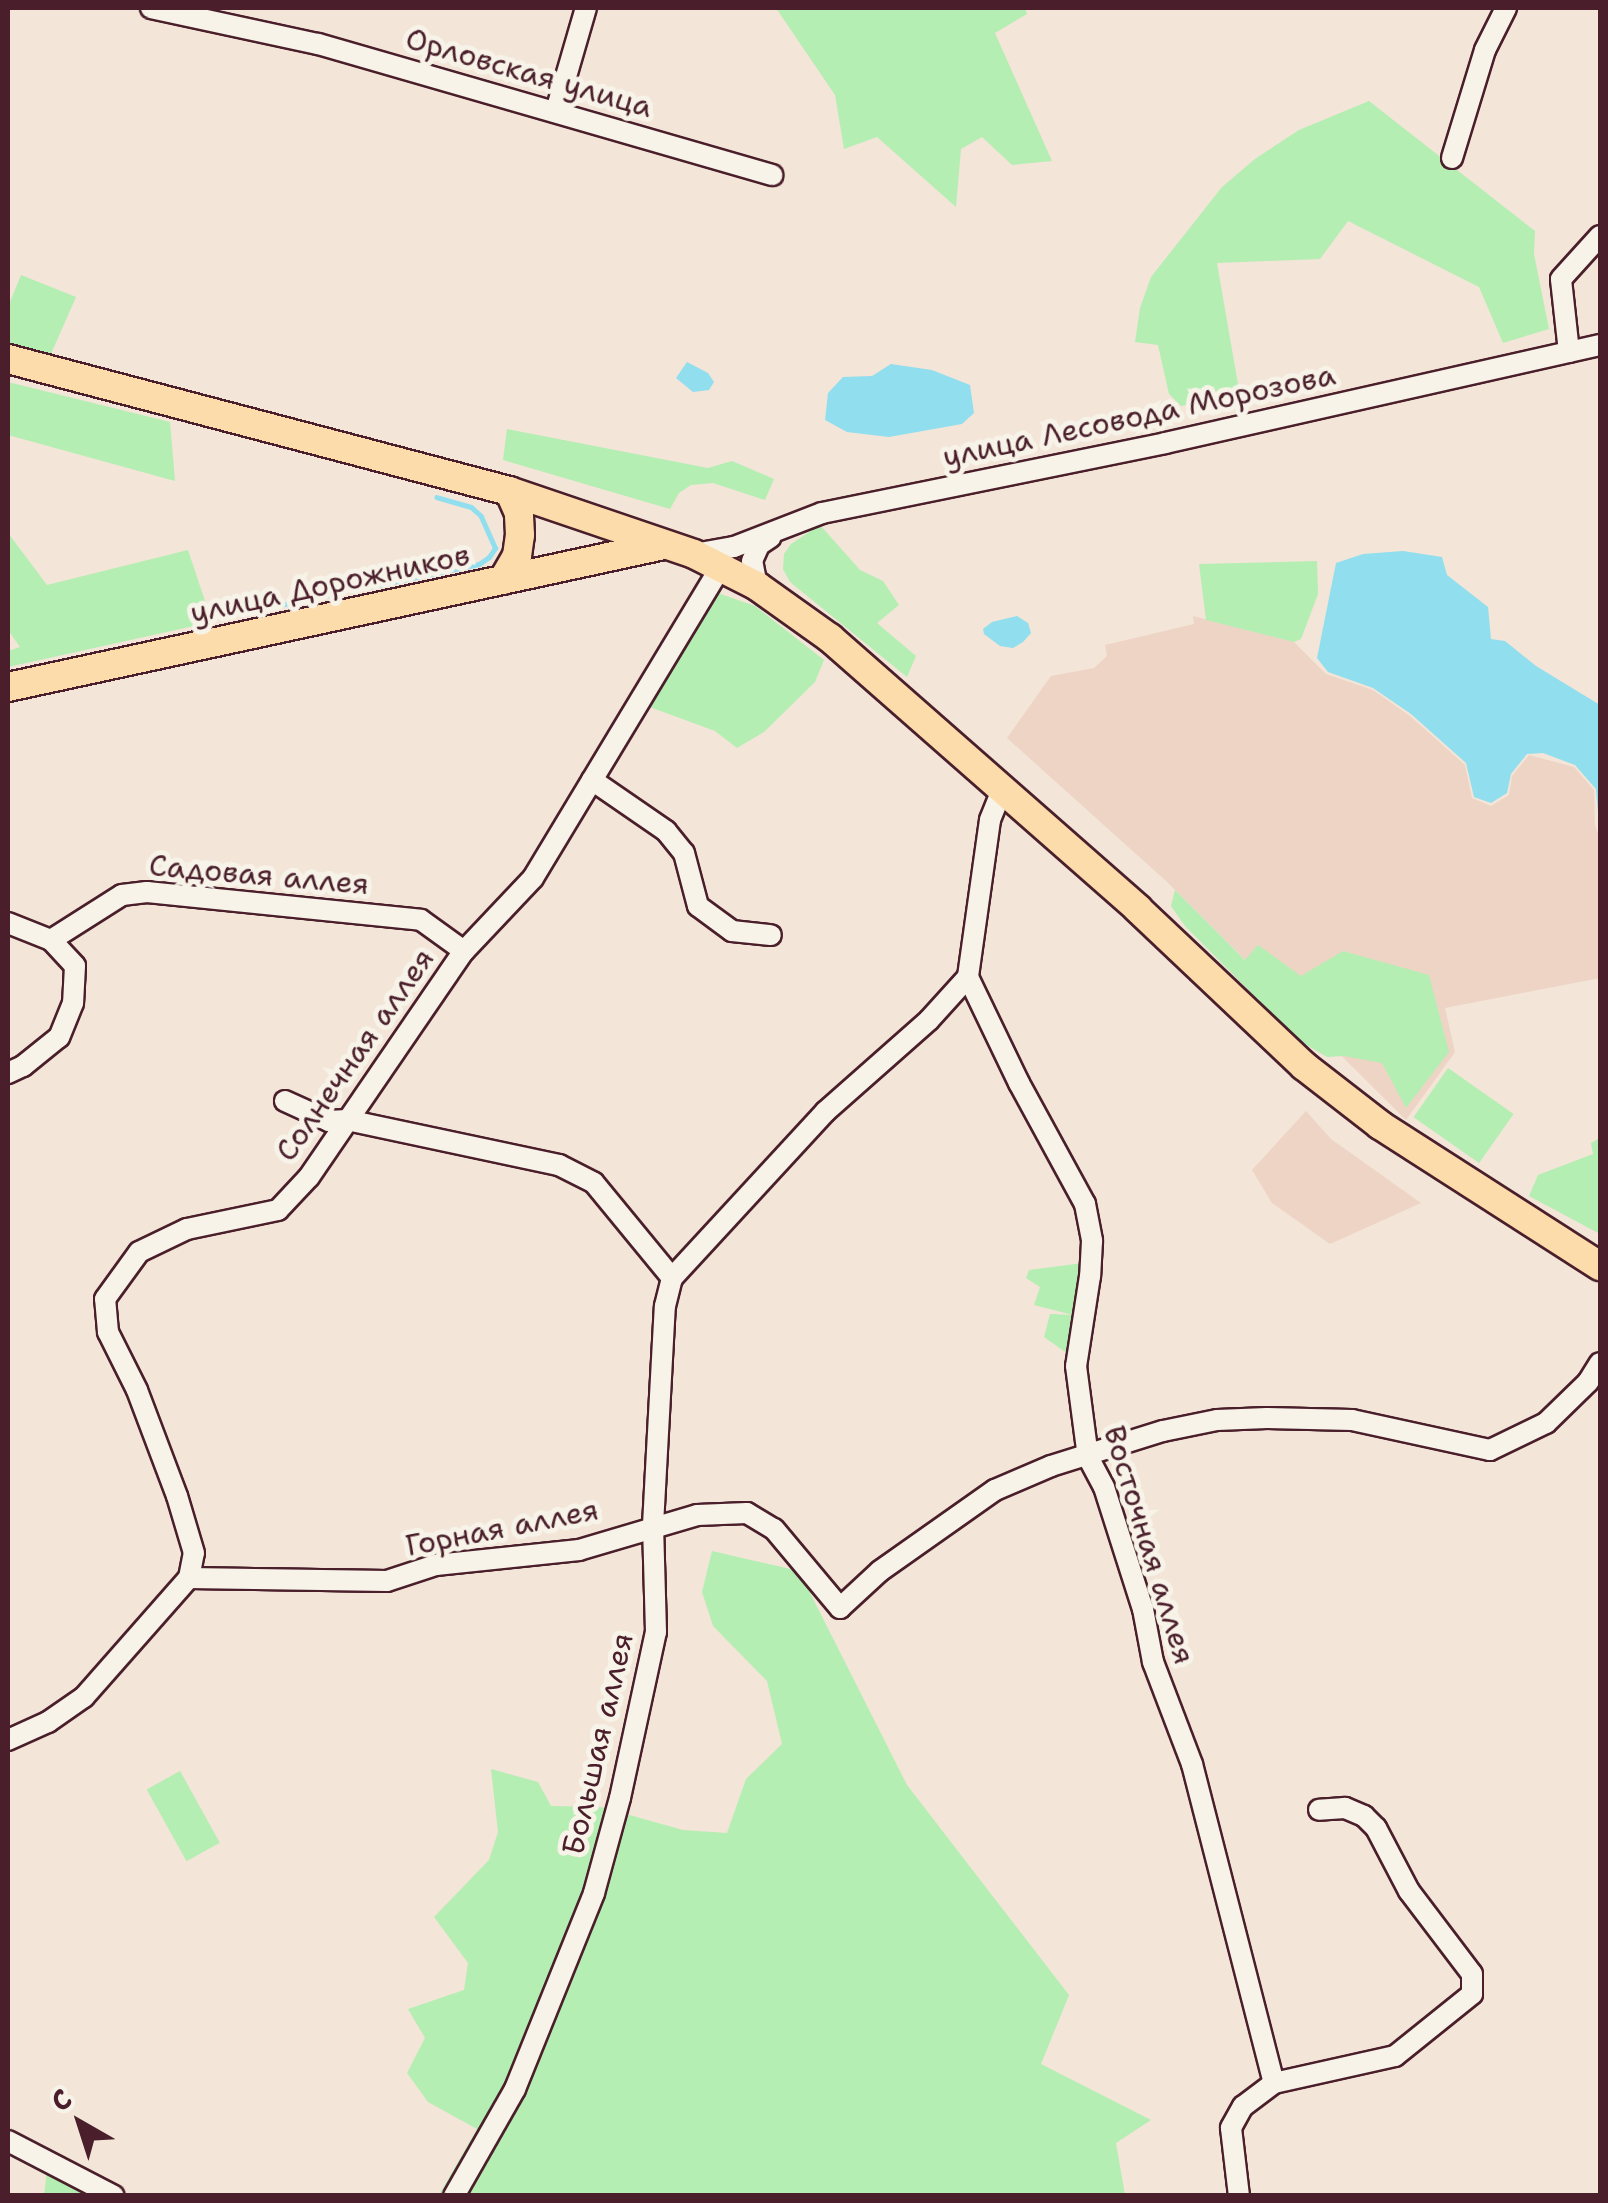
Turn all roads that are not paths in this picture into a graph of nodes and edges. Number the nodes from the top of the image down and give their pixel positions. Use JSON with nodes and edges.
{"nodes":[{"id":1,"x":151,"y":8,"type":"edge"},
{"id":2,"x":586,"y":8,"type":"edge"},
{"id":3,"x":1506,"y":8,"type":"edge"},
{"id":4,"x":556,"y":111,"type":"junction"},
{"id":5,"x":1452,"y":158,"type":"dead end"},
{"id":6,"x":772,"y":174,"type":"dead end"},
{"id":7,"x":1600,"y":236,"type":"edge"},
{"id":8,"x":1600,"y":345,"type":"edge"},
{"id":9,"x":1569,"y":352,"type":"junction"},
{"id":10,"x":8,"y":359,"type":"edge"},
{"id":11,"x":509,"y":491,"type":"junction"},
{"id":12,"x":779,"y":532,"type":"junction"},
{"id":13,"x":666,"y":545,"type":"junction"},
{"id":14,"x":694,"y":554,"type":"junction"},
{"id":15,"x":720,"y":568,"type":"junction"},
{"id":16,"x":503,"y":580,"type":"junction"},
{"id":17,"x":757,"y":586,"type":"junction"},
{"id":18,"x":8,"y":686,"type":"edge"},
{"id":19,"x":592,"y":780,"type":"junction"},
{"id":20,"x":1002,"y":790,"type":"junction"},
{"id":21,"x":8,"y":924,"type":"edge"},
{"id":22,"x":771,"y":935,"type":"dead end"},
{"id":23,"x":52,"y":940,"type":"junction"},
{"id":24,"x":464,"y":952,"type":"junction"},
{"id":25,"x":968,"y":977,"type":"junction"},
{"id":26,"x":8,"y":1073,"type":"edge"},
{"id":27,"x":285,"y":1100,"type":"dead end"},
{"id":28,"x":347,"y":1120,"type":"junction"},
{"id":29,"x":1600,"y":1266,"type":"edge"},
{"id":30,"x":672,"y":1278,"type":"junction"},
{"id":31,"x":1600,"y":1363,"type":"edge"},
{"id":32,"x":1088,"y":1456,"type":"junction"},
{"id":33,"x":653,"y":1526,"type":"junction"},
{"id":34,"x":189,"y":1578,"type":"junction"},
{"id":35,"x":8,"y":1740,"type":"edge"},
{"id":36,"x":1319,"y":1810,"type":"dead end"},
{"id":37,"x":1274,"y":2083,"type":"junction"},
{"id":38,"x":8,"y":2142,"type":"edge"},
{"id":39,"x":114,"y":2196,"type":"edge"},
{"id":40,"x":454,"y":2196,"type":"edge"},
{"id":41,"x":1239,"y":2196,"type":"edge"}],
"edges":[{"from":1,"to":4,"type":"street","name":"Орловская улица"},
{"from":2,"to":4,"type":"street"},
{"from":3,"to":5,"type":"street"},
{"from":4,"to":6,"type":"street","name":"Орловская улица"},
{"from":7,"to":9,"type":"street"},
{"from":8,"to":9,"type":"street","name":"улица Лесовода Морозова"},
{"from":9,"to":12,"type":"street","name":"улица Лесовода Морозова"},
{"from":10,"to":11,"type":"main road"},
{"from":11,"to":13,"type":"main road"},
{"from":11,"to":16,"type":"main road"},
{"from":12,"to":14,"type":"street","name":"улица Лесовода Морозова"},
{"from":12,"to":17,"type":"street"},
{"from":13,"to":14,"type":"main road"},
{"from":13,"to":16,"type":"main road","name":"улица Дорожников"},
{"from":14,"to":15,"type":"main road"},
{"from":15,"to":17,"type":"main road"},
{"from":15,"to":19,"type":"street","name":"Солнечная аллея"},
{"from":16,"to":18,"type":"main road","name":"улица Дорожников"},
{"from":17,"to":20,"type":"main road"},
{"from":19,"to":22,"type":"street"},
{"from":19,"to":24,"type":"street","name":"Солнечная аллея"},
{"from":20,"to":25,"type":"street"},
{"from":20,"to":29,"type":"main road"},
{"from":21,"to":23,"type":"street"},
{"from":23,"to":24,"type":"street","name":"Садовая аллея"},
{"from":23,"to":26,"type":"street"},
{"from":24,"to":28,"type":"street","name":"Солнечная аллея"},
{"from":25,"to":30,"type":"street"},
{"from":25,"to":32,"type":"street","name":"Восточная аллея"},
{"from":27,"to":28,"type":"street"},
{"from":28,"to":30,"type":"street"},
{"from":28,"to":34,"type":"street","name":"Солнечная аллея"},
{"from":30,"to":33,"type":"street","name":"Большая аллея"},
{"from":31,"to":32,"type":"street","name":"Горная аллея"},
{"from":32,"to":33,"type":"street","name":"Горная аллея"},
{"from":32,"to":37,"type":"street","name":"Восточная аллея"},
{"from":33,"to":34,"type":"street","name":"Горная аллея"},
{"from":33,"to":40,"type":"street","name":"Большая аллея"},
{"from":34,"to":35,"type":"street"},
{"from":36,"to":37,"type":"street"},
{"from":37,"to":41,"type":"street"},
{"from":38,"to":39,"type":"street"}]}
